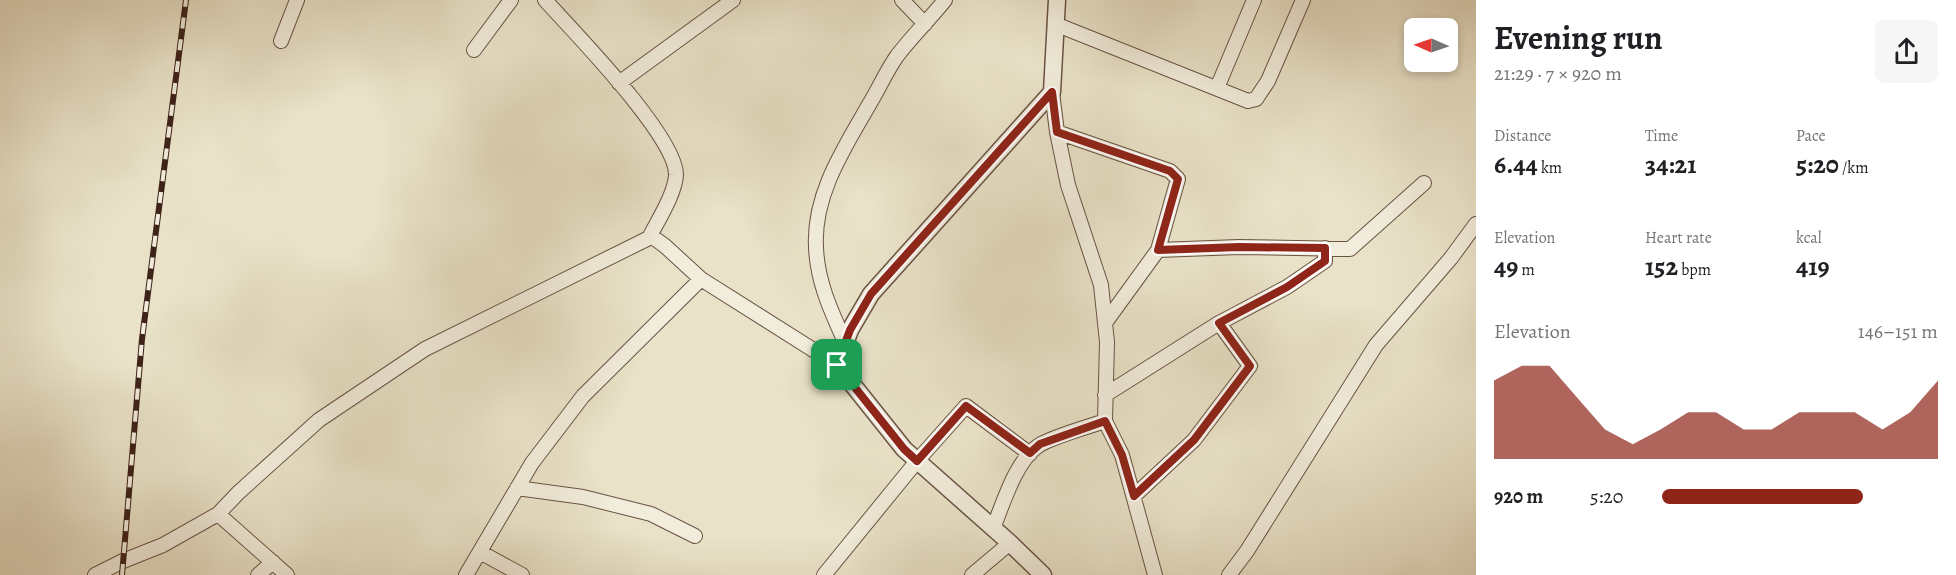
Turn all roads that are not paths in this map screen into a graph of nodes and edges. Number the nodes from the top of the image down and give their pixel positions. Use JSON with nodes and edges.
{"nodes":[{"id":1,"x":297,"y":0,"type":"edge"},
{"id":2,"x":511,"y":0,"type":"edge"},
{"id":3,"x":545,"y":0,"type":"edge"},
{"id":4,"x":733,"y":0,"type":"edge"},
{"id":5,"x":902,"y":0,"type":"edge"},
{"id":6,"x":945,"y":0,"type":"edge"},
{"id":7,"x":1057,"y":0,"type":"edge"},
{"id":8,"x":1254,"y":0,"type":"edge"},
{"id":9,"x":1303,"y":0,"type":"edge"},
{"id":10,"x":925,"y":24,"type":"junction"},
{"id":11,"x":1055,"y":24,"type":"junction"},
{"id":12,"x":281,"y":41,"type":"dead end"},
{"id":13,"x":474,"y":50,"type":"dead end"},
{"id":14,"x":619,"y":83,"type":"junction"},
{"id":15,"x":1217,"y":88,"type":"junction"},
{"id":16,"x":1052,"y":92,"type":"junction"},
{"id":17,"x":1057,"y":132,"type":"junction"},
{"id":18,"x":1424,"y":183,"type":"dead end"},
{"id":19,"x":1476,"y":224,"type":"edge"},
{"id":20,"x":649,"y":238,"type":"junction"},
{"id":21,"x":1325,"y":248,"type":"junction"},
{"id":22,"x":1158,"y":250,"type":"junction"},
{"id":23,"x":701,"y":279,"type":"junction"},
{"id":24,"x":1105,"y":323,"type":"junction"},
{"id":25,"x":1219,"y":323,"type":"junction"},
{"id":26,"x":845,"y":342,"type":"junction"},
{"id":27,"x":837,"y":365,"type":"junction"},
{"id":28,"x":1106,"y":395,"type":"junction"},
{"id":29,"x":1105,"y":421,"type":"junction"},
{"id":30,"x":1030,"y":453,"type":"junction"},
{"id":31,"x":917,"y":461,"type":"junction"},
{"id":32,"x":517,"y":488,"type":"junction"},
{"id":33,"x":1134,"y":496,"type":"junction"},
{"id":34,"x":218,"y":513,"type":"junction"},
{"id":35,"x":993,"y":528,"type":"junction"},
{"id":36,"x":696,"y":536,"type":"dead end"},
{"id":37,"x":1010,"y":543,"type":"junction"},
{"id":38,"x":480,"y":552,"type":"junction"},
{"id":39,"x":273,"y":562,"type":"junction"},
{"id":40,"x":95,"y":575,"type":"edge"},
{"id":41,"x":258,"y":575,"type":"edge"},
{"id":42,"x":287,"y":575,"type":"edge"},
{"id":43,"x":466,"y":575,"type":"edge"},
{"id":44,"x":522,"y":575,"type":"edge"},
{"id":45,"x":824,"y":575,"type":"edge"},
{"id":46,"x":972,"y":575,"type":"edge"},
{"id":47,"x":1043,"y":575,"type":"edge"},
{"id":48,"x":1155,"y":575,"type":"edge"},
{"id":49,"x":1229,"y":575,"type":"edge"}],
"edges":[{"from":1,"to":12,"type":"street"},
{"from":2,"to":13,"type":"street"},
{"from":3,"to":14,"type":"street"},
{"from":4,"to":14,"type":"street"},
{"from":5,"to":10,"type":"street"},
{"from":6,"to":10,"type":"street"},
{"from":7,"to":11,"type":"street"},
{"from":8,"to":15,"type":"street"},
{"from":9,"to":15,"type":"street"},
{"from":10,"to":26,"type":"street"},
{"from":11,"to":15,"type":"street"},
{"from":11,"to":16,"type":"street"},
{"from":14,"to":20,"type":"street"},
{"from":16,"to":17,"type":"street"},
{"from":16,"to":26,"type":"street"},
{"from":17,"to":22,"type":"street"},
{"from":17,"to":24,"type":"street"},
{"from":18,"to":21,"type":"street"},
{"from":19,"to":49,"type":"street"},
{"from":20,"to":23,"type":"street"},
{"from":20,"to":34,"type":"street"},
{"from":21,"to":22,"type":"street"},
{"from":21,"to":25,"type":"street"},
{"from":22,"to":24,"type":"street"},
{"from":23,"to":27,"type":"street"},
{"from":23,"to":32,"type":"street"},
{"from":24,"to":28,"type":"street"},
{"from":25,"to":28,"type":"street"},
{"from":25,"to":33,"type":"street"},
{"from":26,"to":27,"type":"street"},
{"from":27,"to":31,"type":"street"},
{"from":28,"to":29,"type":"street"},
{"from":29,"to":30,"type":"street"},
{"from":29,"to":33,"type":"street"},
{"from":30,"to":31,"type":"street"},
{"from":30,"to":35,"type":"street"},
{"from":31,"to":35,"type":"street"},
{"from":31,"to":45,"type":"street"},
{"from":32,"to":36,"type":"street"},
{"from":32,"to":38,"type":"street"},
{"from":33,"to":48,"type":"street"},
{"from":34,"to":39,"type":"street"},
{"from":34,"to":40,"type":"street"},
{"from":35,"to":37,"type":"street"},
{"from":37,"to":46,"type":"street"},
{"from":37,"to":47,"type":"street"},
{"from":38,"to":43,"type":"street"},
{"from":38,"to":44,"type":"street"},
{"from":39,"to":41,"type":"street"},
{"from":39,"to":42,"type":"street"}]}
